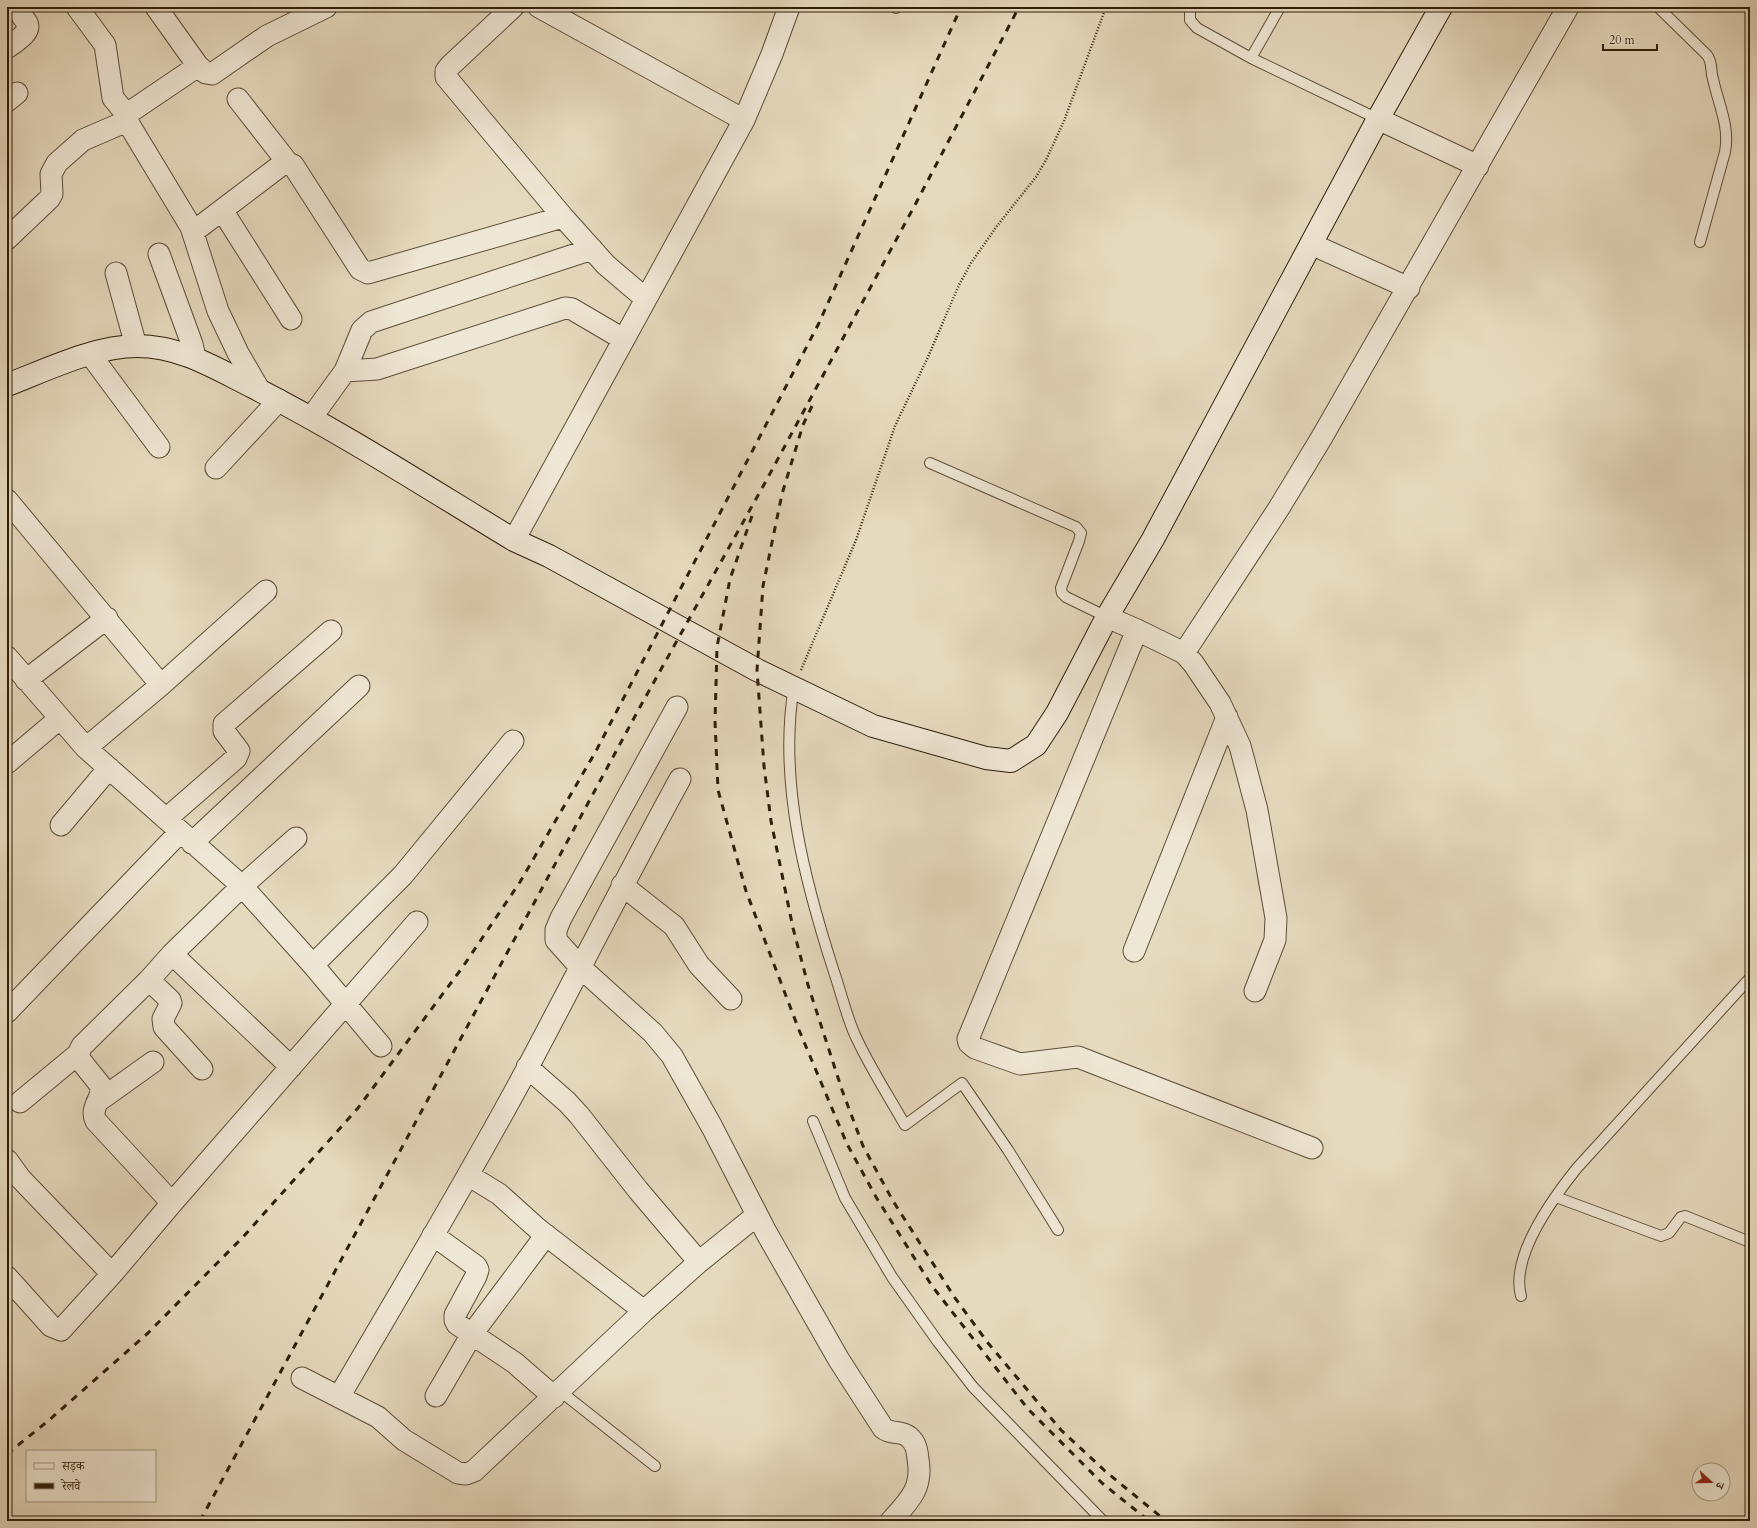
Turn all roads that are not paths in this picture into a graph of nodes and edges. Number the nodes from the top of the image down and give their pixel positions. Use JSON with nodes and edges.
{"nodes":[{"id":1,"x":18,"y":7,"type":"edge"},
{"id":2,"x":77,"y":7,"type":"edge"},
{"id":3,"x":156,"y":7,"type":"edge"},
{"id":4,"x":513,"y":7,"type":"edge"},
{"id":5,"x":539,"y":7,"type":"edge"},
{"id":6,"x":789,"y":7,"type":"edge"},
{"id":7,"x":1190,"y":7,"type":"edge"},
{"id":8,"x":1280,"y":7,"type":"edge"},
{"id":9,"x":1441,"y":7,"type":"edge"},
{"id":10,"x":1568,"y":7,"type":"edge"},
{"id":11,"x":1658,"y":7,"type":"edge"},
{"id":12,"x":314,"y":10,"type":"edge"},
{"id":13,"x":7,"y":48,"type":"edge"},
{"id":14,"x":1251,"y":58,"type":"junction"},
{"id":15,"x":198,"y":66,"type":"junction"},
{"id":16,"x":238,"y":99,"type":"dead end"},
{"id":17,"x":127,"y":118,"type":"junction"},
{"id":18,"x":1378,"y":119,"type":"junction"},
{"id":19,"x":744,"y":120,"type":"junction"},
{"id":20,"x":288,"y":163,"type":"junction"},
{"id":21,"x":1478,"y":166,"type":"junction"},
{"id":22,"x":222,"y":210,"type":"junction"},
{"id":23,"x":563,"y":217,"type":"junction"},
{"id":24,"x":193,"y":232,"type":"junction"},
{"id":25,"x":9,"y":233,"type":"edge"},
{"id":26,"x":1700,"y":242,"type":"dead end"},
{"id":27,"x":1311,"y":244,"type":"junction"},
{"id":28,"x":592,"y":249,"type":"junction"},
{"id":29,"x":159,"y":254,"type":"dead end"},
{"id":30,"x":116,"y":273,"type":"dead end"},
{"id":31,"x":1409,"y":288,"type":"junction"},
{"id":32,"x":646,"y":299,"type":"junction"},
{"id":33,"x":291,"y":319,"type":"dead end"},
{"id":34,"x":623,"y":340,"type":"junction"},
{"id":35,"x":136,"y":346,"type":"junction"},
{"id":36,"x":90,"y":354,"type":"junction"},
{"id":37,"x":194,"y":358,"type":"junction"},
{"id":38,"x":345,"y":371,"type":"junction"},
{"id":39,"x":7,"y":385,"type":"edge"},
{"id":40,"x":260,"y":391,"type":"junction"},
{"id":41,"x":279,"y":400,"type":"junction"},
{"id":42,"x":311,"y":418,"type":"junction"},
{"id":43,"x":159,"y":447,"type":"dead end"},
{"id":44,"x":930,"y":463,"type":"dead end"},
{"id":45,"x":216,"y":468,"type":"dead end"},
{"id":46,"x":7,"y":500,"type":"edge"},
{"id":47,"x":514,"y":540,"type":"junction"},
{"id":48,"x":266,"y":591,"type":"dead end"},
{"id":49,"x":1107,"y":617,"type":"junction"},
{"id":50,"x":107,"y":618,"type":"junction"},
{"id":51,"x":1137,"y":630,"type":"junction"},
{"id":52,"x":331,"y":631,"type":"dead end"},
{"id":53,"x":1184,"y":653,"type":"junction"},
{"id":54,"x":7,"y":657,"type":"edge"},
{"id":55,"x":26,"y":680,"type":"junction"},
{"id":56,"x":161,"y":685,"type":"junction"},
{"id":57,"x":359,"y":686,"type":"dead end"},
{"id":58,"x":794,"y":686,"type":"junction"},
{"id":59,"x":676,"y":706,"type":"dead end"},
{"id":60,"x":1227,"y":717,"type":"junction"},
{"id":61,"x":59,"y":719,"type":"junction"},
{"id":62,"x":513,"y":741,"type":"dead end"},
{"id":63,"x":86,"y":748,"type":"junction"},
{"id":64,"x":7,"y":763,"type":"edge"},
{"id":65,"x":109,"y":768,"type":"junction"},
{"id":66,"x":680,"y":778,"type":"dead end"},
{"id":67,"x":61,"y":825,"type":"dead end"},
{"id":68,"x":180,"y":831,"type":"junction"},
{"id":69,"x":296,"y":838,"type":"dead end"},
{"id":70,"x":622,"y":885,"type":"junction"},
{"id":71,"x":242,"y":886,"type":"junction"},
{"id":72,"x":417,"y":922,"type":"dead end"},
{"id":73,"x":1134,"y":951,"type":"dead end"},
{"id":74,"x":172,"y":954,"type":"junction"},
{"id":75,"x":313,"y":965,"type":"junction"},
{"id":76,"x":580,"y":967,"type":"junction"},
{"id":77,"x":1750,"y":978,"type":"edge"},
{"id":78,"x":149,"y":980,"type":"junction"},
{"id":79,"x":1255,"y":991,"type":"dead end"},
{"id":80,"x":731,"y":999,"type":"dead end"},
{"id":81,"x":346,"y":1003,"type":"junction"},
{"id":82,"x":7,"y":1012,"type":"edge"},
{"id":83,"x":381,"y":1046,"type":"dead end"},
{"id":84,"x":78,"y":1054,"type":"junction"},
{"id":85,"x":153,"y":1062,"type":"dead end"},
{"id":86,"x":290,"y":1067,"type":"junction"},
{"id":87,"x":527,"y":1067,"type":"junction"},
{"id":88,"x":202,"y":1069,"type":"dead end"},
{"id":89,"x":20,"y":1102,"type":"dead end"},
{"id":90,"x":97,"y":1102,"type":"junction"},
{"id":91,"x":813,"y":1121,"type":"dead end"},
{"id":92,"x":1312,"y":1148,"type":"dead end"},
{"id":93,"x":7,"y":1160,"type":"edge"},
{"id":94,"x":468,"y":1175,"type":"junction"},
{"id":95,"x":1556,"y":1197,"type":"junction"},
{"id":96,"x":172,"y":1203,"type":"junction"},
{"id":97,"x":757,"y":1215,"type":"junction"},
{"id":98,"x":1058,"y":1230,"type":"dead end"},
{"id":99,"x":433,"y":1235,"type":"junction"},
{"id":100,"x":546,"y":1235,"type":"junction"},
{"id":101,"x":1750,"y":1242,"type":"edge"},
{"id":102,"x":699,"y":1262,"type":"junction"},
{"id":103,"x":112,"y":1274,"type":"junction"},
{"id":104,"x":7,"y":1277,"type":"edge"},
{"id":105,"x":1521,"y":1296,"type":"dead end"},
{"id":106,"x":644,"y":1311,"type":"junction"},
{"id":107,"x":472,"y":1334,"type":"junction"},
{"id":108,"x":302,"y":1378,"type":"dead end"},
{"id":109,"x":557,"y":1394,"type":"junction"},
{"id":110,"x":436,"y":1396,"type":"dead end"},
{"id":111,"x":339,"y":1397,"type":"junction"},
{"id":112,"x":655,"y":1466,"type":"dead end"},
{"id":113,"x":891,"y":1521,"type":"edge"},
{"id":114,"x":1103,"y":1521,"type":"edge"}],
"edges":[{"from":1,"to":13,"type":"street"},
{"from":2,"to":17,"type":"street"},
{"from":3,"to":15,"type":"street"},
{"from":4,"to":23,"type":"street"},
{"from":5,"to":19,"type":"street"},
{"from":6,"to":19,"type":"street"},
{"from":7,"to":14,"type":"lane"},
{"from":8,"to":14,"type":"lane"},
{"from":9,"to":18,"type":"street"},
{"from":10,"to":21,"type":"street"},
{"from":11,"to":26,"type":"lane"},
{"from":12,"to":15,"type":"street"},
{"from":14,"to":18,"type":"lane"},
{"from":15,"to":17,"type":"street"},
{"from":16,"to":20,"type":"street"},
{"from":17,"to":24,"type":"street"},
{"from":17,"to":25,"type":"street"},
{"from":18,"to":21,"type":"street"},
{"from":18,"to":27,"type":"street"},
{"from":19,"to":32,"type":"street"},
{"from":20,"to":22,"type":"street"},
{"from":20,"to":23,"type":"street"},
{"from":21,"to":31,"type":"street"},
{"from":22,"to":24,"type":"street"},
{"from":22,"to":33,"type":"street"},
{"from":23,"to":28,"type":"street"},
{"from":24,"to":40,"type":"street"},
{"from":27,"to":31,"type":"street"},
{"from":27,"to":49,"type":"street"},
{"from":28,"to":32,"type":"street"},
{"from":28,"to":38,"type":"street"},
{"from":29,"to":37,"type":"street"},
{"from":30,"to":35,"type":"street"},
{"from":31,"to":53,"type":"street"},
{"from":32,"to":34,"type":"street"},
{"from":34,"to":38,"type":"street"},
{"from":34,"to":47,"type":"street"},
{"from":35,"to":36,"type":"street"},
{"from":35,"to":37,"type":"street"},
{"from":36,"to":39,"type":"street"},
{"from":36,"to":43,"type":"street"},
{"from":37,"to":40,"type":"street"},
{"from":38,"to":42,"type":"street"},
{"from":40,"to":41,"type":"street"},
{"from":41,"to":42,"type":"street"},
{"from":41,"to":45,"type":"street"},
{"from":42,"to":47,"type":"street"},
{"from":44,"to":49,"type":"lane"},
{"from":46,"to":50,"type":"street"},
{"from":47,"to":58,"type":"street"},
{"from":48,"to":56,"type":"street"},
{"from":49,"to":51,"type":"street"},
{"from":49,"to":58,"type":"street"},
{"from":50,"to":55,"type":"street"},
{"from":50,"to":56,"type":"street"},
{"from":51,"to":53,"type":"street"},
{"from":51,"to":92,"type":"street"},
{"from":52,"to":68,"type":"street"},
{"from":53,"to":60,"type":"street"},
{"from":54,"to":55,"type":"street"},
{"from":55,"to":61,"type":"street"},
{"from":56,"to":63,"type":"street"},
{"from":57,"to":68,"type":"street"},
{"from":58,"to":98,"type":"lane"},
{"from":59,"to":76,"type":"street"},
{"from":60,"to":73,"type":"street"},
{"from":60,"to":79,"type":"street"},
{"from":61,"to":63,"type":"street"},
{"from":61,"to":64,"type":"street"},
{"from":62,"to":75,"type":"street"},
{"from":63,"to":65,"type":"street"},
{"from":65,"to":67,"type":"street"},
{"from":65,"to":68,"type":"street"},
{"from":66,"to":70,"type":"street"},
{"from":68,"to":71,"type":"street"},
{"from":68,"to":82,"type":"street"},
{"from":69,"to":71,"type":"street"},
{"from":70,"to":76,"type":"street"},
{"from":70,"to":80,"type":"street"},
{"from":71,"to":74,"type":"street"},
{"from":71,"to":75,"type":"street"},
{"from":72,"to":81,"type":"street"},
{"from":74,"to":78,"type":"street"},
{"from":74,"to":86,"type":"street"},
{"from":75,"to":81,"type":"street"},
{"from":76,"to":87,"type":"street"},
{"from":76,"to":97,"type":"street"},
{"from":77,"to":95,"type":"lane"},
{"from":78,"to":84,"type":"street"},
{"from":78,"to":88,"type":"street"},
{"from":81,"to":83,"type":"street"},
{"from":81,"to":86,"type":"street"},
{"from":84,"to":89,"type":"street"},
{"from":84,"to":90,"type":"street"},
{"from":85,"to":90,"type":"street"},
{"from":86,"to":96,"type":"street"},
{"from":87,"to":94,"type":"street"},
{"from":87,"to":102,"type":"street"},
{"from":90,"to":96,"type":"street"},
{"from":91,"to":114,"type":"lane"},
{"from":93,"to":103,"type":"street"},
{"from":94,"to":99,"type":"street"},
{"from":94,"to":100,"type":"street"},
{"from":95,"to":101,"type":"lane"},
{"from":95,"to":105,"type":"lane"},
{"from":96,"to":103,"type":"street"},
{"from":97,"to":102,"type":"street"},
{"from":97,"to":113,"type":"street"},
{"from":99,"to":107,"type":"street"},
{"from":99,"to":111,"type":"street"},
{"from":100,"to":106,"type":"street"},
{"from":100,"to":107,"type":"street"},
{"from":102,"to":106,"type":"street"},
{"from":103,"to":104,"type":"street"},
{"from":106,"to":109,"type":"street"},
{"from":107,"to":109,"type":"street"},
{"from":107,"to":110,"type":"street"},
{"from":108,"to":111,"type":"street"},
{"from":109,"to":111,"type":"street"},
{"from":109,"to":112,"type":"lane"}]}
